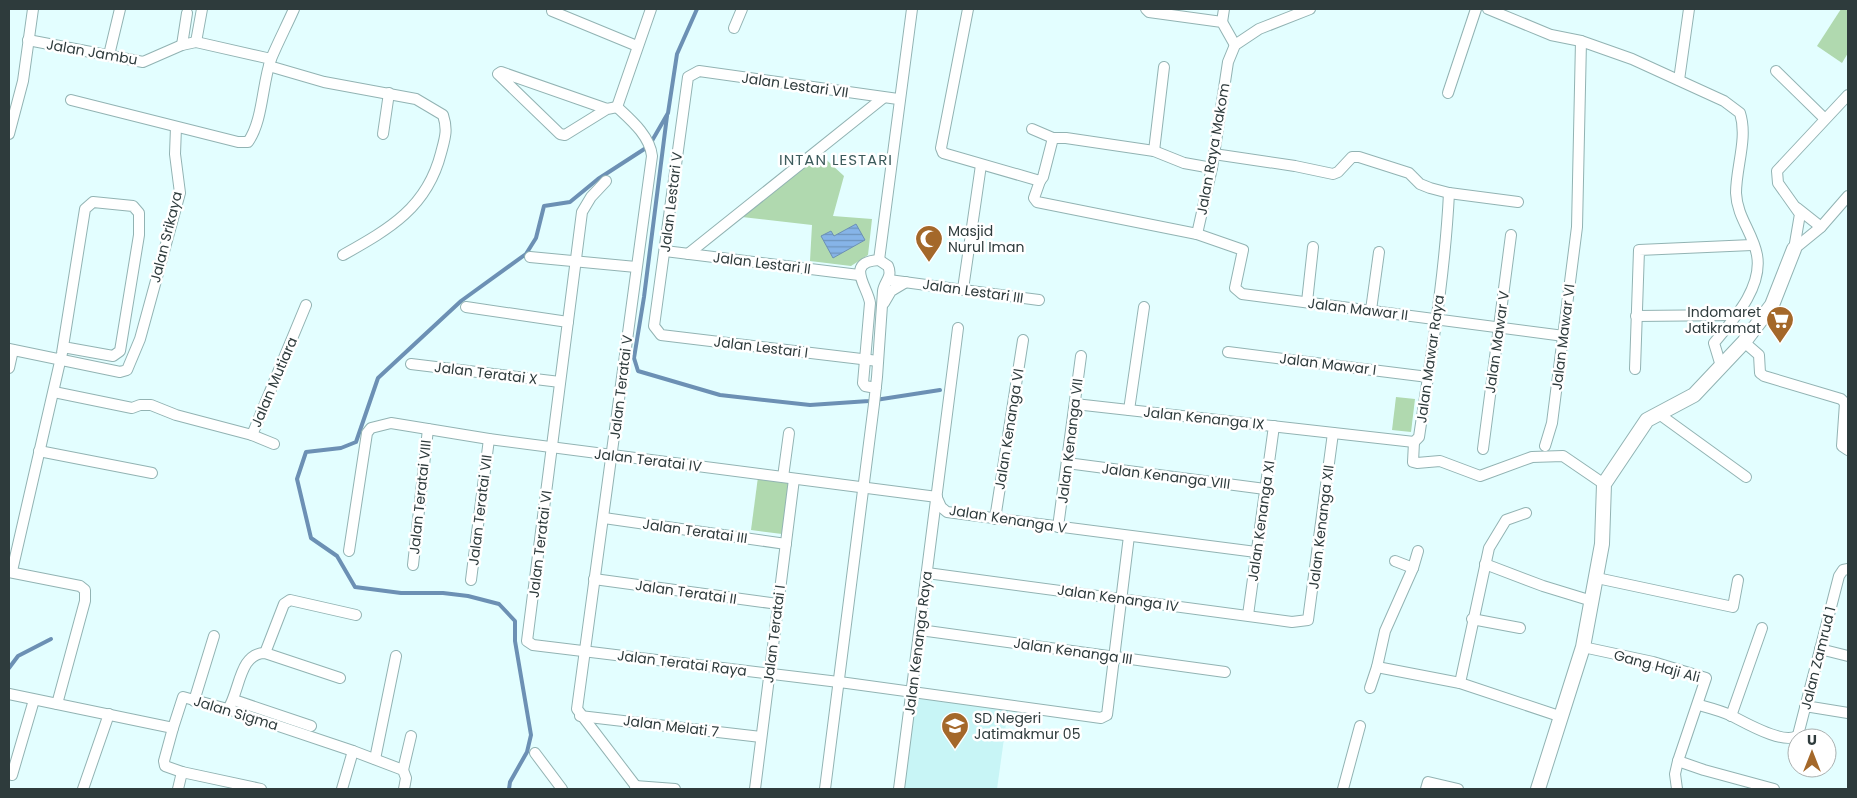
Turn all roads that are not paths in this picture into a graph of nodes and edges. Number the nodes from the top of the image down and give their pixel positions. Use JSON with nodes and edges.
{"nodes":[{"id":1,"x":33,"y":9,"type":"edge"},
{"id":2,"x":120,"y":9,"type":"edge"},
{"id":3,"x":202,"y":9,"type":"edge"},
{"id":4,"x":294,"y":9,"type":"edge"},
{"id":5,"x":651,"y":9,"type":"edge"},
{"id":6,"x":742,"y":9,"type":"edge"},
{"id":7,"x":912,"y":9,"type":"edge"},
{"id":8,"x":968,"y":9,"type":"edge"},
{"id":9,"x":1146,"y":9,"type":"edge"},
{"id":10,"x":1224,"y":9,"type":"edge"},
{"id":11,"x":1310,"y":9,"type":"edge"},
{"id":12,"x":1476,"y":9,"type":"edge"},
{"id":13,"x":1488,"y":9,"type":"edge"},
{"id":14,"x":1689,"y":9,"type":"edge"},
{"id":15,"x":552,"y":11,"type":"dead end"},
{"id":16,"x":188,"y":13,"type":"dead end"},
{"id":17,"x":1222,"y":22,"type":"junction"},
{"id":18,"x":734,"y":28,"type":"dead end"},
{"id":19,"x":28,"y":40,"type":"junction"},
{"id":20,"x":1581,"y":41,"type":"junction"},
{"id":21,"x":196,"y":42,"type":"junction"},
{"id":22,"x":182,"y":45,"type":"junction"},
{"id":23,"x":1235,"y":45,"type":"junction"},
{"id":24,"x":637,"y":46,"type":"junction"},
{"id":25,"x":109,"y":56,"type":"junction"},
{"id":26,"x":270,"y":63,"type":"junction"},
{"id":27,"x":1164,"y":67,"type":"dead end"},
{"id":28,"x":1776,"y":71,"type":"dead end"},
{"id":29,"x":693,"y":74,"type":"joint"},
{"id":30,"x":1679,"y":80,"type":"junction"},
{"id":31,"x":1448,"y":93,"type":"dead end"},
{"id":32,"x":389,"y":94,"type":"junction"},
{"id":33,"x":1848,"y":95,"type":"edge"},
{"id":34,"x":883,"y":98,"type":"junction"},
{"id":35,"x":898,"y":99,"type":"junction"},
{"id":36,"x":71,"y":100,"type":"dead end"},
{"id":37,"x":612,"y":108,"type":"junction"},
{"id":38,"x":11,"y":113,"type":"edge"},
{"id":39,"x":1824,"y":118,"type":"junction"},
{"id":40,"x":176,"y":127,"type":"junction"},
{"id":41,"x":1032,"y":129,"type":"dead end"},
{"id":42,"x":9,"y":134,"type":"edge"},
{"id":43,"x":383,"y":134,"type":"dead end"},
{"id":44,"x":1053,"y":138,"type":"junction"},
{"id":45,"x":1154,"y":151,"type":"junction"},
{"id":46,"x":1214,"y":154,"type":"junction"},
{"id":47,"x":981,"y":165,"type":"junction"},
{"id":48,"x":1212,"y":168,"type":"junction"},
{"id":49,"x":606,"y":181,"type":"dead end"},
{"id":50,"x":1040,"y":181,"type":"junction"},
{"id":51,"x":1449,"y":193,"type":"junction"},
{"id":52,"x":1518,"y":202,"type":"dead end"},
{"id":53,"x":1846,"y":203,"type":"edge"},
{"id":54,"x":1793,"y":205,"type":"junction"},
{"id":55,"x":1821,"y":227,"type":"junction"},
{"id":56,"x":1197,"y":234,"type":"junction"},
{"id":57,"x":1511,"y":235,"type":"dead end"},
{"id":58,"x":1752,"y":245,"type":"junction"},
{"id":59,"x":1314,"y":246,"type":"dead end"},
{"id":60,"x":1794,"y":249,"type":"junction"},
{"id":61,"x":665,"y":251,"type":"junction"},
{"id":62,"x":1380,"y":252,"type":"dead end"},
{"id":63,"x":688,"y":254,"type":"junction"},
{"id":64,"x":343,"y":255,"type":"dead end"},
{"id":65,"x":530,"y":256,"type":"dead end"},
{"id":66,"x":879,"y":260,"type":"junction"},
{"id":67,"x":576,"y":262,"type":"junction"},
{"id":68,"x":636,"y":267,"type":"junction"},
{"id":69,"x":860,"y":275,"type":"junction"},
{"id":70,"x":889,"y":280,"type":"junction"},
{"id":71,"x":906,"y":282,"type":"junction"},
{"id":72,"x":962,"y":289,"type":"junction"},
{"id":73,"x":1039,"y":300,"type":"dead end"},
{"id":74,"x":1307,"y":302,"type":"junction"},
{"id":75,"x":883,"y":305,"type":"junction"},
{"id":76,"x":306,"y":306,"type":"dead end"},
{"id":77,"x":1144,"y":306,"type":"dead end"},
{"id":78,"x":466,"y":307,"type":"dead end"},
{"id":79,"x":1371,"y":310,"type":"junction"},
{"id":80,"x":1736,"y":315,"type":"junction"},
{"id":81,"x":1636,"y":316,"type":"junction"},
{"id":82,"x":1436,"y":319,"type":"junction"},
{"id":83,"x":568,"y":322,"type":"junction"},
{"id":84,"x":1499,"y":327,"type":"junction"},
{"id":85,"x":958,"y":328,"type":"dead end"},
{"id":86,"x":657,"y":333,"type":"joint"},
{"id":87,"x":1564,"y":336,"type":"junction"},
{"id":88,"x":1023,"y":340,"type":"dead end"},
{"id":89,"x":1744,"y":342,"type":"junction"},
{"id":90,"x":63,"y":347,"type":"junction"},
{"id":91,"x":11,"y":350,"type":"edge"},
{"id":92,"x":1228,"y":352,"type":"dead end"},
{"id":93,"x":1081,"y":356,"type":"dead end"},
{"id":94,"x":865,"y":359,"type":"junction"},
{"id":95,"x":60,"y":361,"type":"junction"},
{"id":96,"x":878,"y":361,"type":"junction"},
{"id":97,"x":411,"y":364,"type":"dead end"},
{"id":98,"x":1721,"y":366,"type":"junction"},
{"id":99,"x":9,"y":368,"type":"edge"},
{"id":100,"x":1635,"y":369,"type":"dead end"},
{"id":101,"x":1428,"y":376,"type":"junction"},
{"id":102,"x":560,"y":382,"type":"junction"},
{"id":103,"x":54,"y":392,"type":"junction"},
{"id":104,"x":875,"y":395,"type":"junction"},
{"id":105,"x":1075,"y":404,"type":"junction"},
{"id":106,"x":1129,"y":410,"type":"junction"},
{"id":107,"x":1659,"y":414,"type":"junction"},
{"id":108,"x":1274,"y":426,"type":"junction"},
{"id":109,"x":428,"y":429,"type":"junction"},
{"id":110,"x":789,"y":433,"type":"dead end"},
{"id":111,"x":1334,"y":433,"type":"junction"},
{"id":112,"x":252,"y":435,"type":"junction"},
{"id":113,"x":489,"y":439,"type":"junction"},
{"id":114,"x":1414,"y":442,"type":"junction"},
{"id":115,"x":274,"y":444,"type":"dead end"},
{"id":116,"x":1545,"y":446,"type":"dead end"},
{"id":117,"x":552,"y":447,"type":"junction"},
{"id":118,"x":39,"y":450,"type":"junction"},
{"id":119,"x":1483,"y":450,"type":"dead end"},
{"id":120,"x":1848,"y":450,"type":"edge"},
{"id":121,"x":613,"y":455,"type":"junction"},
{"id":122,"x":1067,"y":463,"type":"junction"},
{"id":123,"x":152,"y":473,"type":"dead end"},
{"id":124,"x":783,"y":478,"type":"junction"},
{"id":125,"x":1746,"y":478,"type":"dead end"},
{"id":126,"x":794,"y":479,"type":"junction"},
{"id":127,"x":1604,"y":484,"type":"junction"},
{"id":128,"x":864,"y":488,"type":"junction"},
{"id":129,"x":1265,"y":489,"type":"junction"},
{"id":130,"x":937,"y":497,"type":"junction"},
{"id":131,"x":1526,"y":513,"type":"dead end"},
{"id":132,"x":604,"y":518,"type":"junction"},
{"id":133,"x":995,"y":519,"type":"junction"},
{"id":134,"x":1058,"y":527,"type":"junction"},
{"id":135,"x":1129,"y":536,"type":"junction"},
{"id":136,"x":786,"y":544,"type":"junction"},
{"id":137,"x":348,"y":551,"type":"dead end"},
{"id":138,"x":1418,"y":551,"type":"dead end"},
{"id":139,"x":1256,"y":552,"type":"junction"},
{"id":140,"x":1395,"y":561,"type":"dead end"},
{"id":141,"x":1485,"y":564,"type":"junction"},
{"id":142,"x":413,"y":565,"type":"dead end"},
{"id":143,"x":1413,"y":568,"type":"junction"},
{"id":144,"x":1848,"y":569,"type":"edge"},
{"id":145,"x":10,"y":571,"type":"edge"},
{"id":146,"x":927,"y":573,"type":"junction"},
{"id":147,"x":1597,"y":578,"type":"junction"},
{"id":148,"x":471,"y":580,"type":"dead end"},
{"id":149,"x":594,"y":580,"type":"junction"},
{"id":150,"x":1738,"y":580,"type":"dead end"},
{"id":151,"x":1121,"y":598,"type":"junction"},
{"id":152,"x":1592,"y":601,"type":"junction"},
{"id":153,"x":778,"y":604,"type":"junction"},
{"id":154,"x":356,"y":615,"type":"dead end"},
{"id":155,"x":1248,"y":616,"type":"junction"},
{"id":156,"x":1472,"y":619,"type":"junction"},
{"id":157,"x":1308,"y":620,"type":"joint"},
{"id":158,"x":1520,"y":628,"type":"dead end"},
{"id":159,"x":1762,"y":628,"type":"dead end"},
{"id":160,"x":920,"y":630,"type":"junction"},
{"id":161,"x":214,"y":636,"type":"dead end"},
{"id":162,"x":527,"y":640,"type":"joint"},
{"id":163,"x":1583,"y":647,"type":"junction"},
{"id":164,"x":1820,"y":649,"type":"junction"},
{"id":165,"x":587,"y":651,"type":"junction"},
{"id":166,"x":265,"y":653,"type":"junction"},
{"id":167,"x":396,"y":656,"type":"dead end"},
{"id":168,"x":1848,"y":656,"type":"edge"},
{"id":169,"x":1114,"y":657,"type":"junction"},
{"id":170,"x":1377,"y":667,"type":"junction"},
{"id":171,"x":1225,"y":672,"type":"dead end"},
{"id":172,"x":770,"y":674,"type":"junction"},
{"id":173,"x":340,"y":678,"type":"dead end"},
{"id":174,"x":838,"y":682,"type":"junction"},
{"id":175,"x":1460,"y":683,"type":"junction"},
{"id":176,"x":1370,"y":688,"type":"dead end"},
{"id":177,"x":912,"y":692,"type":"junction"},
{"id":178,"x":9,"y":694,"type":"edge"},
{"id":179,"x":34,"y":700,"type":"junction"},
{"id":180,"x":194,"y":701,"type":"junction"},
{"id":181,"x":57,"y":704,"type":"junction"},
{"id":182,"x":1699,"y":704,"type":"junction"},
{"id":183,"x":233,"y":705,"type":"junction"},
{"id":184,"x":1805,"y":706,"type":"junction"},
{"id":185,"x":1848,"y":713,"type":"edge"},
{"id":186,"x":109,"y":714,"type":"junction"},
{"id":187,"x":580,"y":716,"type":"junction"},
{"id":188,"x":1731,"y":716,"type":"junction"},
{"id":189,"x":1562,"y":717,"type":"junction"},
{"id":190,"x":311,"y":726,"type":"dead end"},
{"id":191,"x":1360,"y":726,"type":"dead end"},
{"id":192,"x":174,"y":728,"type":"junction"},
{"id":193,"x":411,"y":736,"type":"dead end"},
{"id":194,"x":761,"y":737,"type":"junction"},
{"id":195,"x":353,"y":751,"type":"junction"},
{"id":196,"x":535,"y":753,"type":"dead end"},
{"id":197,"x":376,"y":759,"type":"junction"},
{"id":198,"x":1678,"y":761,"type":"junction"},
{"id":199,"x":403,"y":770,"type":"junction"},
{"id":200,"x":182,"y":772,"type":"junction"},
{"id":201,"x":12,"y":775,"type":"dead end"},
{"id":202,"x":637,"y":788,"type":"edge"},
{"id":203,"x":83,"y":789,"type":"edge"},
{"id":204,"x":178,"y":789,"type":"edge"},
{"id":205,"x":261,"y":789,"type":"edge"},
{"id":206,"x":342,"y":789,"type":"edge"},
{"id":207,"x":404,"y":789,"type":"edge"},
{"id":208,"x":562,"y":789,"type":"edge"},
{"id":209,"x":675,"y":789,"type":"edge"},
{"id":210,"x":755,"y":789,"type":"edge"},
{"id":211,"x":825,"y":789,"type":"edge"},
{"id":212,"x":900,"y":789,"type":"edge"},
{"id":213,"x":1343,"y":789,"type":"edge"},
{"id":214,"x":1426,"y":789,"type":"edge"},
{"id":215,"x":1458,"y":789,"type":"edge"},
{"id":216,"x":1540,"y":789,"type":"edge"},
{"id":217,"x":1678,"y":789,"type":"edge"},
{"id":218,"x":1774,"y":789,"type":"edge"}],
"edges":[{"from":1,"to":19,"type":"street"},
{"from":2,"to":25,"type":"street"},
{"from":3,"to":21,"type":"street"},
{"from":4,"to":26,"type":"street"},
{"from":5,"to":24,"type":"street"},
{"from":6,"to":18,"type":"street"},
{"from":7,"to":35,"type":"street"},
{"from":8,"to":47,"type":"street"},
{"from":9,"to":17,"type":"street"},
{"from":10,"to":17,"type":"street"},
{"from":11,"to":23,"type":"street"},
{"from":12,"to":31,"type":"street"},
{"from":13,"to":20,"type":"street"},
{"from":14,"to":30,"type":"street"},
{"from":15,"to":24,"type":"street"},
{"from":16,"to":22,"type":"street"},
{"from":17,"to":23,"type":"street"},
{"from":19,"to":25,"type":"street","name":"Jalan Jambu"},
{"from":19,"to":38,"type":"street"},
{"from":20,"to":30,"type":"street"},
{"from":20,"to":87,"type":"street","name":"Jalan Mawar VI"},
{"from":21,"to":22,"type":"street","name":"Jalan Jambu"},
{"from":21,"to":26,"type":"street","name":"Jalan Jambu"},
{"from":22,"to":25,"type":"street","name":"Jalan Jambu"},
{"from":23,"to":46,"type":"street","name":"Jalan Raya Makom"},
{"from":24,"to":37,"type":"street"},
{"from":26,"to":32,"type":"street","name":"Jalan Jambu"},
{"from":26,"to":40,"type":"street"},
{"from":27,"to":45,"type":"street"},
{"from":28,"to":39,"type":"street"},
{"from":29,"to":34,"type":"street","name":"Jalan Lestari VII"},
{"from":29,"to":61,"type":"street","name":"Jalan Lestari V"},
{"from":30,"to":58,"type":"street"},
{"from":32,"to":43,"type":"street"},
{"from":32,"to":64,"type":"street","name":"Jalan Jambu"},
{"from":33,"to":39,"type":"street"},
{"from":34,"to":35,"type":"street","name":"Jalan Lestari VII"},
{"from":34,"to":63,"type":"street"},
{"from":35,"to":66,"type":"street"},
{"from":36,"to":40,"type":"street"},
{"from":37,"to":37,"type":"street"},
{"from":37,"to":68,"type":"street","name":"Jalan Teratai V"},
{"from":38,"to":42,"type":"street"},
{"from":39,"to":54,"type":"street"},
{"from":40,"to":95,"type":"street","name":"Jalan Srikaya"},
{"from":41,"to":44,"type":"street"},
{"from":44,"to":45,"type":"street"},
{"from":44,"to":50,"type":"street"},
{"from":45,"to":48,"type":"street"},
{"from":46,"to":48,"type":"street","name":"Jalan Raya Makom"},
{"from":46,"to":51,"type":"street"},
{"from":47,"to":50,"type":"street"},
{"from":47,"to":72,"type":"street"},
{"from":48,"to":56,"type":"street","name":"Jalan Raya Makom"},
{"from":49,"to":67,"type":"street","name":"Jalan Teratai VI"},
{"from":50,"to":56,"type":"street"},
{"from":51,"to":52,"type":"street"},
{"from":51,"to":82,"type":"street","name":"Jalan Mawar Raya"},
{"from":53,"to":55,"type":"street"},
{"from":54,"to":55,"type":"street"},
{"from":54,"to":60,"type":"street"},
{"from":55,"to":60,"type":"street"},
{"from":56,"to":74,"type":"street","name":"Jalan Mawar II"},
{"from":57,"to":84,"type":"street","name":"Jalan Mawar V"},
{"from":58,"to":80,"type":"street"},
{"from":58,"to":81,"type":"street"},
{"from":59,"to":74,"type":"street"},
{"from":60,"to":89,"type":"street"},
{"from":61,"to":63,"type":"street","name":"Jalan Lestari II"},
{"from":61,"to":86,"type":"street","name":"Jalan Lestari V"},
{"from":62,"to":79,"type":"street"},
{"from":63,"to":69,"type":"street","name":"Jalan Lestari II"},
{"from":65,"to":67,"type":"street"},
{"from":66,"to":69,"type":"street"},
{"from":66,"to":70,"type":"street"},
{"from":67,"to":68,"type":"street"},
{"from":67,"to":83,"type":"street","name":"Jalan Teratai VI"},
{"from":68,"to":121,"type":"street","name":"Jalan Teratai V"},
{"from":69,"to":94,"type":"street"},
{"from":70,"to":71,"type":"street","name":"Jalan Lestari III"},
{"from":70,"to":75,"type":"street"},
{"from":71,"to":72,"type":"street","name":"Jalan Lestari III"},
{"from":71,"to":75,"type":"street","name":"Jalan Lestari III"},
{"from":72,"to":73,"type":"street","name":"Jalan Lestari III"},
{"from":74,"to":79,"type":"street","name":"Jalan Mawar II"},
{"from":75,"to":96,"type":"street"},
{"from":76,"to":112,"type":"street","name":"Jalan Mutiara"},
{"from":77,"to":106,"type":"street"},
{"from":78,"to":83,"type":"street"},
{"from":79,"to":82,"type":"street","name":"Jalan Mawar II"},
{"from":80,"to":81,"type":"street"},
{"from":80,"to":98,"type":"street"},
{"from":81,"to":100,"type":"street"},
{"from":82,"to":84,"type":"street","name":"Jalan Mawar II"},
{"from":82,"to":101,"type":"street","name":"Jalan Mawar Raya"},
{"from":83,"to":102,"type":"street","name":"Jalan Teratai VI"},
{"from":84,"to":87,"type":"street","name":"Jalan Mawar II"},
{"from":84,"to":119,"type":"street","name":"Jalan Mawar V"},
{"from":85,"to":130,"type":"street","name":"Jalan Kenanga V"},
{"from":86,"to":94,"type":"street","name":"Jalan Lestari I"},
{"from":87,"to":116,"type":"street","name":"Jalan Mawar VI"},
{"from":88,"to":133,"type":"street","name":"Jalan Kenanga VI"},
{"from":89,"to":98,"type":"street"},
{"from":89,"to":120,"type":"street"},
{"from":90,"to":90,"type":"street"},
{"from":90,"to":95,"type":"street"},
{"from":91,"to":95,"type":"street"},
{"from":91,"to":99,"type":"street"},
{"from":92,"to":101,"type":"street","name":"Jalan Mawar I"},
{"from":93,"to":105,"type":"street","name":"Jalan Kenanga VII"},
{"from":94,"to":96,"type":"street","name":"Jalan Lestari I"},
{"from":94,"to":104,"type":"street"},
{"from":95,"to":103,"type":"street"},
{"from":96,"to":104,"type":"street"},
{"from":97,"to":102,"type":"street","name":"Jalan Teratai X"},
{"from":98,"to":107,"type":"street"},
{"from":101,"to":114,"type":"street","name":"Jalan Mawar Raya"},
{"from":102,"to":117,"type":"street","name":"Jalan Teratai VI"},
{"from":103,"to":112,"type":"street","name":"Jalan Mutiara"},
{"from":103,"to":118,"type":"street"},
{"from":104,"to":128,"type":"street"},
{"from":105,"to":106,"type":"street","name":"Jalan Kenanga IX"},
{"from":105,"to":122,"type":"street","name":"Jalan Kenanga VII"},
{"from":106,"to":108,"type":"street","name":"Jalan Kenanga IX"},
{"from":107,"to":125,"type":"street"},
{"from":107,"to":127,"type":"street"},
{"from":108,"to":111,"type":"street","name":"Jalan Kenanga IX"},
{"from":108,"to":129,"type":"street","name":"Jalan Kenanga XI"},
{"from":109,"to":113,"type":"street","name":"Jalan Teratai IV"},
{"from":109,"to":137,"type":"street","name":"Jalan Teratai IV"},
{"from":109,"to":142,"type":"street","name":"Jalan Teratai VIII"},
{"from":110,"to":124,"type":"street"},
{"from":111,"to":114,"type":"street","name":"Jalan Mawar Raya"},
{"from":111,"to":157,"type":"street","name":"Jalan Kenanga XII"},
{"from":112,"to":115,"type":"street"},
{"from":113,"to":117,"type":"street","name":"Jalan Teratai IV"},
{"from":113,"to":148,"type":"street","name":"Jalan Teratai VII"},
{"from":114,"to":127,"type":"street"},
{"from":117,"to":121,"type":"street","name":"Jalan Teratai IV"},
{"from":117,"to":162,"type":"street","name":"Jalan Teratai VI"},
{"from":118,"to":123,"type":"street"},
{"from":118,"to":145,"type":"street"},
{"from":121,"to":124,"type":"street","name":"Jalan Teratai IV"},
{"from":121,"to":132,"type":"street","name":"Jalan Teratai V"},
{"from":122,"to":129,"type":"street","name":"Jalan Kenanga VIII"},
{"from":122,"to":134,"type":"street","name":"Jalan Kenanga VII"},
{"from":124,"to":126,"type":"street","name":"Jalan Teratai IV"},
{"from":126,"to":128,"type":"street","name":"Jalan Teratai IV"},
{"from":126,"to":136,"type":"street","name":"Jalan Teratai I"},
{"from":127,"to":147,"type":"street"},
{"from":128,"to":130,"type":"street","name":"Jalan Teratai IV"},
{"from":128,"to":174,"type":"street"},
{"from":129,"to":139,"type":"street","name":"Jalan Kenanga XI"},
{"from":130,"to":133,"type":"street","name":"Jalan Kenanga V"},
{"from":130,"to":146,"type":"street","name":"Jalan Kenanga Raya"},
{"from":131,"to":141,"type":"street"},
{"from":132,"to":136,"type":"street","name":"Jalan Teratai III"},
{"from":132,"to":149,"type":"street","name":"Jalan Teratai V"},
{"from":133,"to":134,"type":"street","name":"Jalan Kenanga V"},
{"from":134,"to":135,"type":"street","name":"Jalan Kenanga V"},
{"from":135,"to":139,"type":"street","name":"Jalan Kenanga V"},
{"from":135,"to":151,"type":"street"},
{"from":136,"to":153,"type":"street","name":"Jalan Teratai I"},
{"from":138,"to":143,"type":"street"},
{"from":139,"to":155,"type":"street","name":"Jalan Kenanga XI"},
{"from":140,"to":143,"type":"street"},
{"from":141,"to":152,"type":"street"},
{"from":141,"to":156,"type":"street"},
{"from":143,"to":170,"type":"street"},
{"from":144,"to":164,"type":"street","name":"Jalan Zamrud 1"},
{"from":145,"to":181,"type":"street"},
{"from":146,"to":151,"type":"street","name":"Jalan Kenanga IV"},
{"from":146,"to":160,"type":"street","name":"Jalan Kenanga Raya"},
{"from":147,"to":150,"type":"street"},
{"from":147,"to":152,"type":"street"},
{"from":149,"to":153,"type":"street","name":"Jalan Teratai II"},
{"from":149,"to":165,"type":"street","name":"Jalan Teratai V"},
{"from":151,"to":155,"type":"street","name":"Jalan Kenanga IV"},
{"from":151,"to":169,"type":"street"},
{"from":152,"to":163,"type":"street"},
{"from":153,"to":172,"type":"street","name":"Jalan Teratai I"},
{"from":154,"to":166,"type":"street"},
{"from":155,"to":157,"type":"street","name":"Jalan Kenanga IV"},
{"from":156,"to":158,"type":"street"},
{"from":156,"to":175,"type":"street"},
{"from":159,"to":188,"type":"street"},
{"from":160,"to":169,"type":"street","name":"Jalan Kenanga III"},
{"from":160,"to":177,"type":"street","name":"Jalan Kenanga Raya"},
{"from":161,"to":180,"type":"street"},
{"from":162,"to":165,"type":"street","name":"Jalan Teratai Raya"},
{"from":163,"to":182,"type":"street","name":"Gang Haji Ali"},
{"from":163,"to":189,"type":"street"},
{"from":164,"to":168,"type":"street"},
{"from":164,"to":184,"type":"street","name":"Jalan Zamrud 1"},
{"from":165,"to":172,"type":"street","name":"Jalan Teratai Raya"},
{"from":165,"to":187,"type":"street","name":"Jalan Teratai V"},
{"from":166,"to":173,"type":"street"},
{"from":166,"to":183,"type":"street"},
{"from":167,"to":197,"type":"street"},
{"from":169,"to":171,"type":"street","name":"Jalan Kenanga III"},
{"from":169,"to":177,"type":"street","name":"Jalan Teratai Raya"},
{"from":170,"to":175,"type":"street"},
{"from":170,"to":176,"type":"street"},
{"from":172,"to":174,"type":"street","name":"Jalan Teratai Raya"},
{"from":172,"to":194,"type":"street","name":"Jalan Teratai I"},
{"from":174,"to":177,"type":"street","name":"Jalan Teratai Raya"},
{"from":174,"to":211,"type":"street"},
{"from":175,"to":189,"type":"street"},
{"from":177,"to":212,"type":"street","name":"Jalan Kenanga Raya"},
{"from":178,"to":179,"type":"street"},
{"from":179,"to":181,"type":"street"},
{"from":179,"to":201,"type":"street"},
{"from":180,"to":183,"type":"street","name":"Jalan Sigma"},
{"from":180,"to":192,"type":"street","name":"Jalan Sigma"},
{"from":181,"to":186,"type":"street"},
{"from":182,"to":188,"type":"street","name":"Jalan Zamrud 1"},
{"from":182,"to":198,"type":"street"},
{"from":183,"to":190,"type":"street"},
{"from":183,"to":195,"type":"street","name":"Jalan Sigma"},
{"from":184,"to":185,"type":"street"},
{"from":184,"to":188,"type":"street","name":"Jalan Zamrud 1"},
{"from":186,"to":192,"type":"street"},
{"from":186,"to":203,"type":"street"},
{"from":187,"to":194,"type":"street","name":"Jalan Melati 7"},
{"from":187,"to":202,"type":"street"},
{"from":189,"to":216,"type":"street"},
{"from":191,"to":213,"type":"street"},
{"from":192,"to":200,"type":"street"},
{"from":193,"to":199,"type":"street"},
{"from":194,"to":210,"type":"street","name":"Jalan Teratai I"},
{"from":195,"to":197,"type":"street","name":"Jalan Sigma"},
{"from":195,"to":206,"type":"street"},
{"from":196,"to":208,"type":"street"},
{"from":197,"to":199,"type":"street","name":"Jalan Sigma"},
{"from":198,"to":217,"type":"street"},
{"from":198,"to":218,"type":"street"},
{"from":199,"to":207,"type":"street"},
{"from":200,"to":204,"type":"street"},
{"from":200,"to":205,"type":"street"},
{"from":202,"to":209,"type":"street"},
{"from":214,"to":215,"type":"street"}]}
